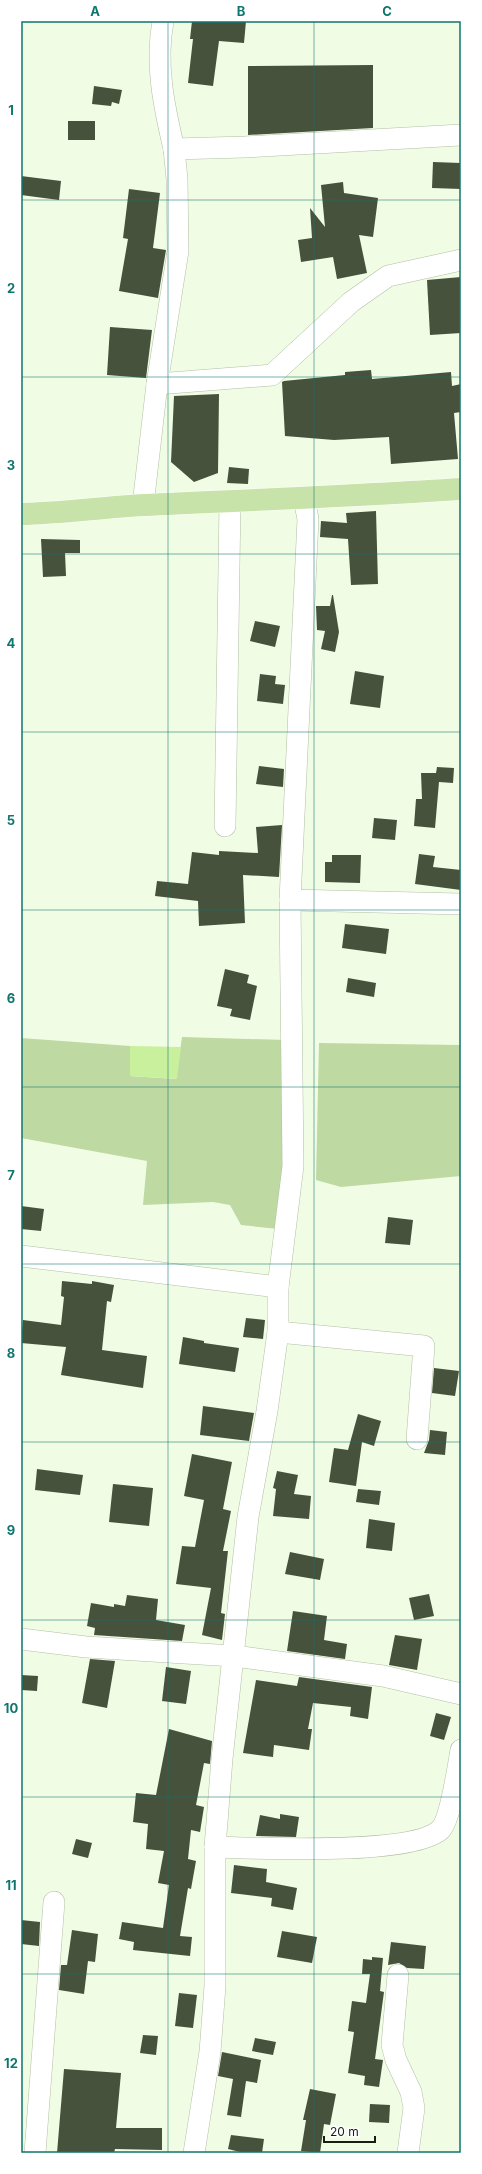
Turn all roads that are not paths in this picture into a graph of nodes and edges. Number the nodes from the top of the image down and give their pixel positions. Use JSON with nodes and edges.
{"nodes":[{"id":1,"x":163,"y":21,"type":"edge"},
{"id":2,"x":461,"y":135,"type":"edge"},
{"id":3,"x":174,"y":149,"type":"junction"},
{"id":4,"x":461,"y":260,"type":"edge"},
{"id":5,"x":157,"y":384,"type":"junction"},
{"id":6,"x":461,"y":489,"type":"edge"},
{"id":7,"x":304,"y":499,"type":"junction"},
{"id":8,"x":230,"y":502,"type":"junction"},
{"id":9,"x":143,"y":505,"type":"junction"},
{"id":10,"x":21,"y":514,"type":"edge"},
{"id":11,"x":225,"y":826,"type":"dead end"},
{"id":12,"x":290,"y":900,"type":"junction"},
{"id":13,"x":461,"y":904,"type":"edge"},
{"id":14,"x":21,"y":1256,"type":"edge"},
{"id":15,"x":278,"y":1287,"type":"junction"},
{"id":16,"x":278,"y":1332,"type":"junction"},
{"id":17,"x":417,"y":1439,"type":"dead end"},
{"id":18,"x":21,"y":1639,"type":"edge"},
{"id":19,"x":234,"y":1656,"type":"junction"},
{"id":20,"x":461,"y":1694,"type":"edge"},
{"id":21,"x":461,"y":1750,"type":"edge"},
{"id":22,"x":215,"y":1847,"type":"junction"},
{"id":23,"x":54,"y":1902,"type":"dead end"},
{"id":24,"x":398,"y":1975,"type":"dead end"},
{"id":25,"x":36,"y":2153,"type":"edge"},
{"id":26,"x":194,"y":2153,"type":"edge"},
{"id":27,"x":408,"y":2153,"type":"edge"}],
"edges":[{"from":1,"to":3,"type":"street"},
{"from":2,"to":3,"type":"street"},
{"from":3,"to":5,"type":"street"},
{"from":4,"to":5,"type":"street"},
{"from":5,"to":9,"type":"street"},
{"from":6,"to":7,"type":"main road"},
{"from":7,"to":8,"type":"main road"},
{"from":7,"to":12,"type":"street"},
{"from":8,"to":9,"type":"main road"},
{"from":8,"to":11,"type":"street"},
{"from":9,"to":10,"type":"main road"},
{"from":12,"to":13,"type":"street"},
{"from":12,"to":15,"type":"street"},
{"from":14,"to":15,"type":"street"},
{"from":15,"to":16,"type":"street"},
{"from":16,"to":17,"type":"street"},
{"from":16,"to":19,"type":"street"},
{"from":18,"to":19,"type":"street"},
{"from":19,"to":20,"type":"street"},
{"from":19,"to":22,"type":"street"},
{"from":21,"to":22,"type":"street"},
{"from":22,"to":26,"type":"street"},
{"from":23,"to":25,"type":"street"},
{"from":24,"to":27,"type":"street"}]}
